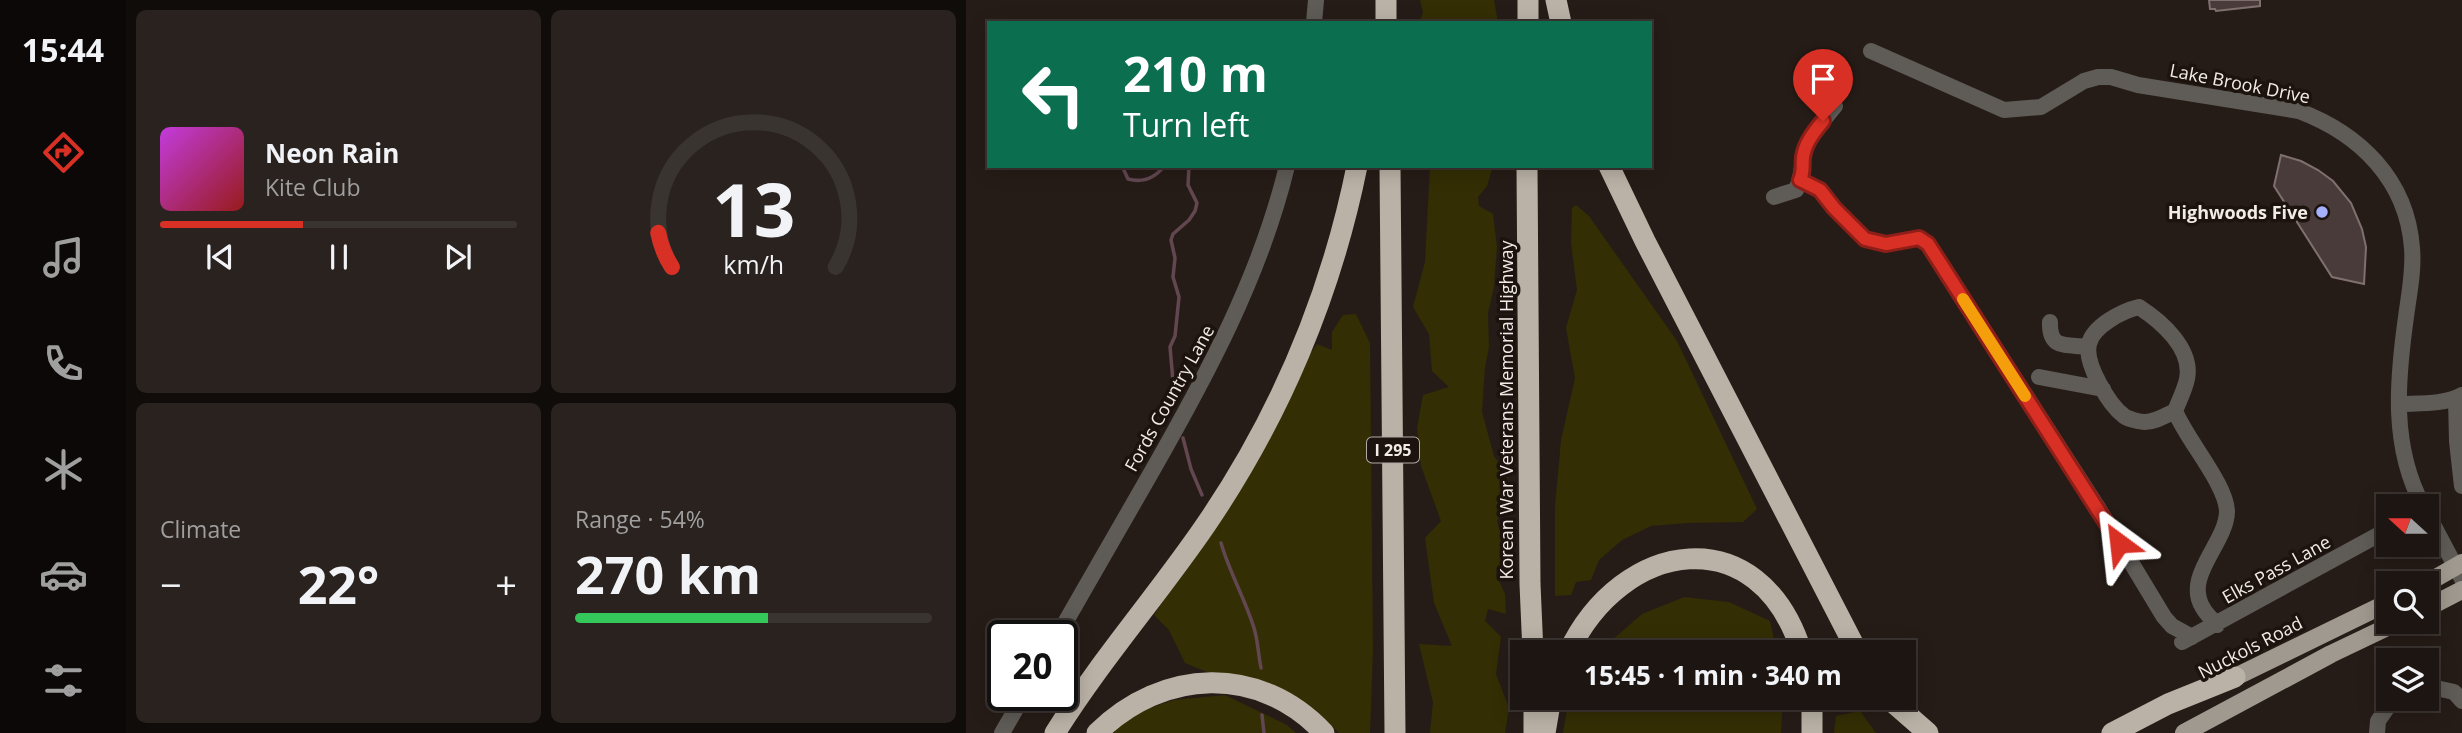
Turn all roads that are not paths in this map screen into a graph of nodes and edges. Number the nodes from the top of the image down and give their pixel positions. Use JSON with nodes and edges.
{"nodes":[{"id":1,"x":1316,"y":0,"type":"edge"},
{"id":2,"x":1386,"y":0,"type":"edge"},
{"id":3,"x":1528,"y":0,"type":"edge"},
{"id":4,"x":1556,"y":0,"type":"edge"},
{"id":5,"x":1314,"y":21,"type":"edge"},
{"id":6,"x":1386,"y":21,"type":"edge"},
{"id":7,"x":1528,"y":21,"type":"edge"},
{"id":8,"x":1561,"y":21,"type":"edge"},
{"id":9,"x":1871,"y":51,"type":"dead end"},
{"id":10,"x":1835,"y":106,"type":"dead end"},
{"id":11,"x":1286,"y":168,"type":"edge"},
{"id":12,"x":1357,"y":168,"type":"edge"},
{"id":13,"x":1390,"y":168,"type":"edge"},
{"id":14,"x":1527,"y":168,"type":"edge"},
{"id":15,"x":1610,"y":168,"type":"edge"},
{"id":16,"x":1800,"y":180,"type":"junction"},
{"id":17,"x":1773,"y":197,"type":"dead end"},
{"id":18,"x":2050,"y":322,"type":"dead end"},
{"id":19,"x":2088,"y":347,"type":"junction"},
{"id":20,"x":2039,"y":377,"type":"dead end"},
{"id":21,"x":2103,"y":389,"type":"junction"},
{"id":22,"x":2459,"y":396,"type":"edge"},
{"id":23,"x":2399,"y":404,"type":"junction"},
{"id":24,"x":2175,"y":411,"type":"junction"},
{"id":25,"x":2460,"y":421,"type":"edge"},
{"id":26,"x":2462,"y":486,"type":"edge"},
{"id":27,"x":2418,"y":494,"type":"edge"},
{"id":28,"x":2440,"y":535,"type":"edge"},
{"id":29,"x":2376,"y":536,"type":"edge"},
{"id":30,"x":2460,"y":570,"type":"edge"},
{"id":31,"x":2439,"y":578,"type":"edge"},
{"id":32,"x":2462,"y":590,"type":"edge"},
{"id":33,"x":2439,"y":602,"type":"edge"},
{"id":34,"x":2376,"y":608,"type":"edge"},
{"id":35,"x":1067,"y":620,"type":"edge"},
{"id":36,"x":2217,"y":625,"type":"junction"},
{"id":37,"x":2376,"y":632,"type":"edge"},
{"id":38,"x":1532,"y":640,"type":"edge"},
{"id":39,"x":1576,"y":640,"type":"edge"},
{"id":40,"x":1797,"y":640,"type":"edge"},
{"id":41,"x":1851,"y":640,"type":"edge"},
{"id":42,"x":2235,"y":677,"type":"junction"},
{"id":43,"x":2439,"y":689,"type":"edge"},
{"id":44,"x":2462,"y":701,"type":"edge"},
{"id":45,"x":1534,"y":710,"type":"edge"},
{"id":46,"x":1549,"y":710,"type":"edge"},
{"id":47,"x":1812,"y":710,"type":"edge"},
{"id":48,"x":1902,"y":710,"type":"edge"},
{"id":49,"x":1015,"y":711,"type":"edge"},
{"id":50,"x":2385,"y":711,"type":"edge"},
{"id":51,"x":1002,"y":733,"type":"edge"},
{"id":52,"x":1055,"y":733,"type":"edge"},
{"id":53,"x":1097,"y":733,"type":"edge"},
{"id":54,"x":1324,"y":733,"type":"edge"},
{"id":55,"x":1395,"y":733,"type":"edge"},
{"id":56,"x":1534,"y":733,"type":"edge"},
{"id":57,"x":1545,"y":733,"type":"edge"},
{"id":58,"x":1812,"y":733,"type":"edge"},
{"id":59,"x":1928,"y":733,"type":"edge"},
{"id":60,"x":2112,"y":733,"type":"edge"},
{"id":61,"x":2132,"y":733,"type":"edge"},
{"id":62,"x":2184,"y":733,"type":"edge"},
{"id":63,"x":2377,"y":733,"type":"edge"}],
"edges":[{"from":1,"to":5,"type":"street"},
{"from":2,"to":6,"type":"highway"},
{"from":3,"to":7,"type":"highway"},
{"from":4,"to":8,"type":"highway"},
{"from":9,"to":23,"type":"street","name":"Lake Brook Drive"},
{"from":10,"to":16,"type":"street"},
{"from":11,"to":35,"type":"street","name":"Fords Country Lane"},
{"from":12,"to":52,"type":"highway"},
{"from":13,"to":55,"type":"highway","number":"I 295"},
{"from":14,"to":38,"type":"highway","name":"Korean War Veterans Memorial Highway"},
{"from":15,"to":41,"type":"highway"},
{"from":16,"to":17,"type":"street"},
{"from":16,"to":36,"type":"street","name":"Elks Pass Lane"},
{"from":18,"to":19,"type":"street"},
{"from":19,"to":21,"type":"street"},
{"from":19,"to":24,"type":"street"},
{"from":20,"to":21,"type":"street"},
{"from":21,"to":24,"type":"street"},
{"from":22,"to":23,"type":"street"},
{"from":22,"to":25,"type":"street"},
{"from":23,"to":27,"type":"street","name":"Lake Brook Drive"},
{"from":24,"to":36,"type":"street"},
{"from":25,"to":26,"type":"street"},
{"from":28,"to":30,"type":"street"},
{"from":29,"to":36,"type":"street","name":"Elks Pass Lane"},
{"from":30,"to":31,"type":"main road"},
{"from":32,"to":33,"type":"main road"},
{"from":34,"to":42,"type":"main road","name":"Nuckols Road"},
{"from":37,"to":62,"type":"main road"},
{"from":39,"to":40,"type":"highway"},
{"from":42,"to":60,"type":"highway"},
{"from":42,"to":61,"type":"main road","name":"Nuckols Road"},
{"from":43,"to":44,"type":"street"},
{"from":45,"to":56,"type":"highway"},
{"from":46,"to":57,"type":"highway"},
{"from":47,"to":58,"type":"highway"},
{"from":48,"to":59,"type":"highway"},
{"from":49,"to":51,"type":"street"},
{"from":50,"to":63,"type":"street"},
{"from":53,"to":54,"type":"highway"}]}
